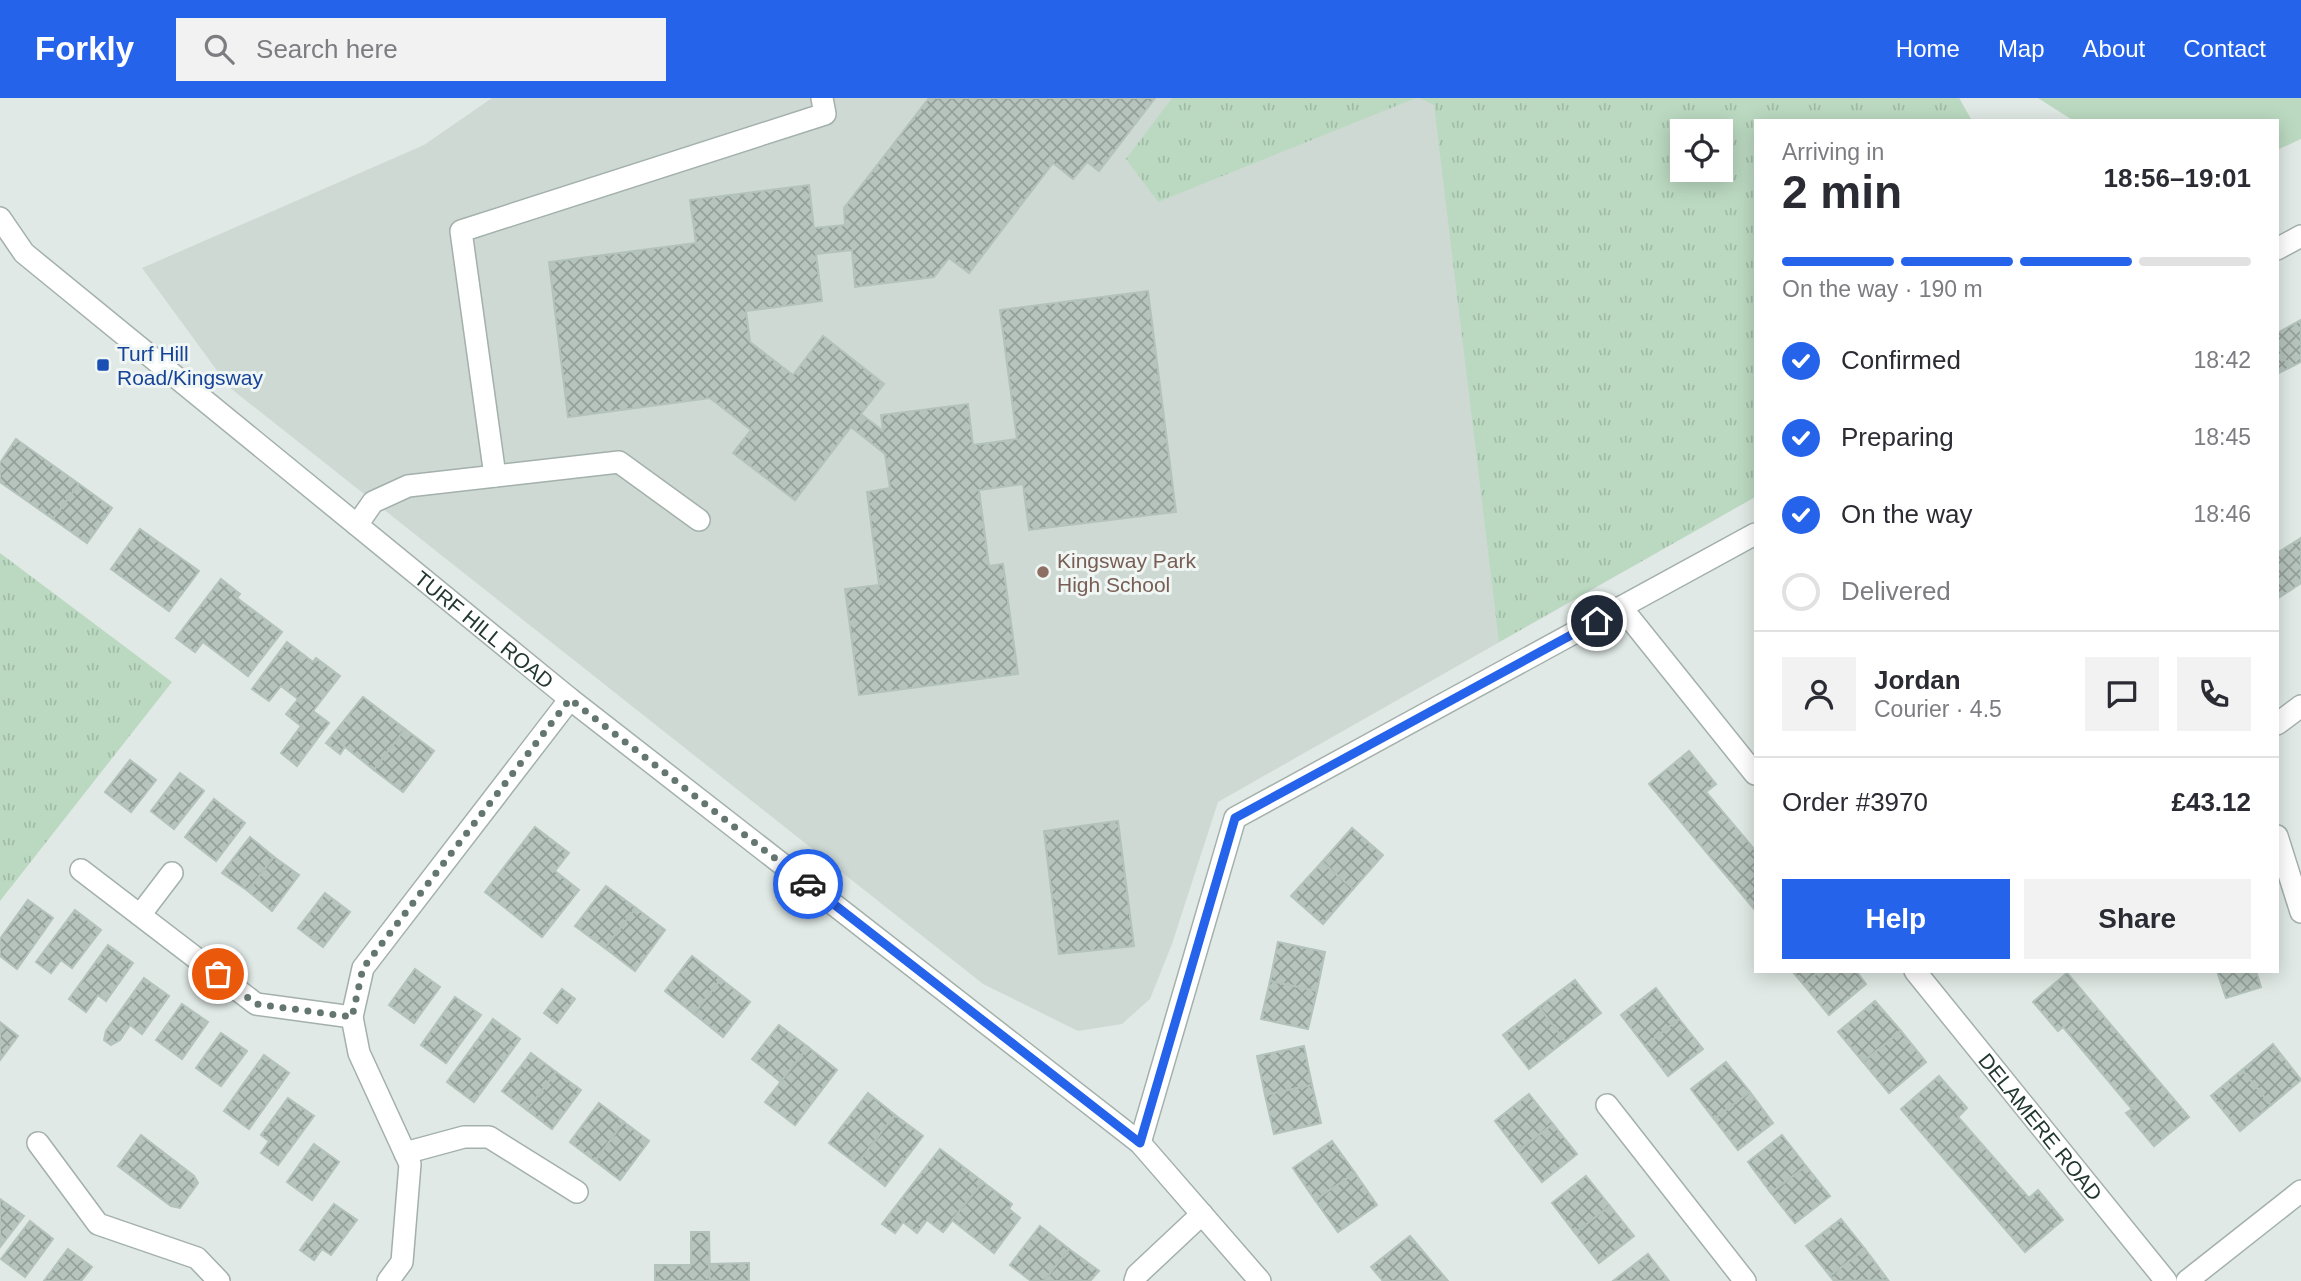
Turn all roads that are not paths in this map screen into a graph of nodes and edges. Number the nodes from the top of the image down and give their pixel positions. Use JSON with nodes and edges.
{"nodes":[{"id":1,"x":822,"y":98,"type":"edge"},
{"id":2,"x":0,"y":218,"type":"edge"},
{"id":3,"x":2301,"y":236,"type":"edge"},
{"id":4,"x":2279,"y":248,"type":"edge"},
{"id":5,"x":495,"y":475,"type":"junction"},
{"id":6,"x":699,"y":520,"type":"dead end"},
{"id":7,"x":357,"y":525,"type":"junction"},
{"id":8,"x":1754,"y":535,"type":"edge"},
{"id":9,"x":1621,"y":607,"type":"junction"},
{"id":10,"x":570,"y":699,"type":"junction"},
{"id":11,"x":2301,"y":706,"type":"edge"},
{"id":12,"x":2279,"y":722,"type":"edge"},
{"id":13,"x":1754,"y":773,"type":"edge"},
{"id":14,"x":2279,"y":842,"type":"edge"},
{"id":15,"x":81,"y":870,"type":"dead end"},
{"id":16,"x":172,"y":873,"type":"dead end"},
{"id":17,"x":2301,"y":912,"type":"edge"},
{"id":18,"x":140,"y":915,"type":"junction"},
{"id":19,"x":1917,"y":973,"type":"edge"},
{"id":20,"x":352,"y":1017,"type":"junction"},
{"id":21,"x":1607,"y":1105,"type":"dead end"},
{"id":22,"x":38,"y":1143,"type":"dead end"},
{"id":23,"x":1140,"y":1143,"type":"junction"},
{"id":24,"x":405,"y":1153,"type":"junction"},
{"id":25,"x":2301,"y":1191,"type":"edge"},
{"id":26,"x":577,"y":1192,"type":"dead end"},
{"id":27,"x":1202,"y":1214,"type":"junction"},
{"id":28,"x":219,"y":1281,"type":"edge"},
{"id":29,"x":388,"y":1281,"type":"edge"},
{"id":30,"x":1135,"y":1281,"type":"edge"},
{"id":31,"x":1260,"y":1281,"type":"edge"},
{"id":32,"x":1745,"y":1281,"type":"edge"},
{"id":33,"x":2166,"y":1281,"type":"edge"},
{"id":34,"x":2187,"y":1281,"type":"edge"}],
"edges":[{"from":1,"to":5,"type":"street"},
{"from":2,"to":7,"type":"street","name":"TURF HILL ROAD"},
{"from":3,"to":4,"type":"street"},
{"from":5,"to":6,"type":"street"},
{"from":5,"to":7,"type":"street"},
{"from":7,"to":10,"type":"street","name":"TURF HILL ROAD"},
{"from":8,"to":9,"type":"street"},
{"from":9,"to":13,"type":"street"},
{"from":9,"to":23,"type":"street"},
{"from":10,"to":20,"type":"street"},
{"from":10,"to":23,"type":"street","name":"TURF HILL ROAD"},
{"from":11,"to":12,"type":"street"},
{"from":14,"to":17,"type":"street"},
{"from":15,"to":18,"type":"street"},
{"from":16,"to":18,"type":"street"},
{"from":18,"to":20,"type":"street"},
{"from":19,"to":33,"type":"street","name":"DELAMERE ROAD"},
{"from":20,"to":24,"type":"street"},
{"from":21,"to":32,"type":"street"},
{"from":22,"to":28,"type":"street"},
{"from":23,"to":27,"type":"street","name":"TURF HILL ROAD"},
{"from":24,"to":26,"type":"street"},
{"from":24,"to":29,"type":"street"},
{"from":25,"to":34,"type":"street"},
{"from":27,"to":30,"type":"street"},
{"from":27,"to":31,"type":"street","name":"TURF HILL ROAD"}]}
